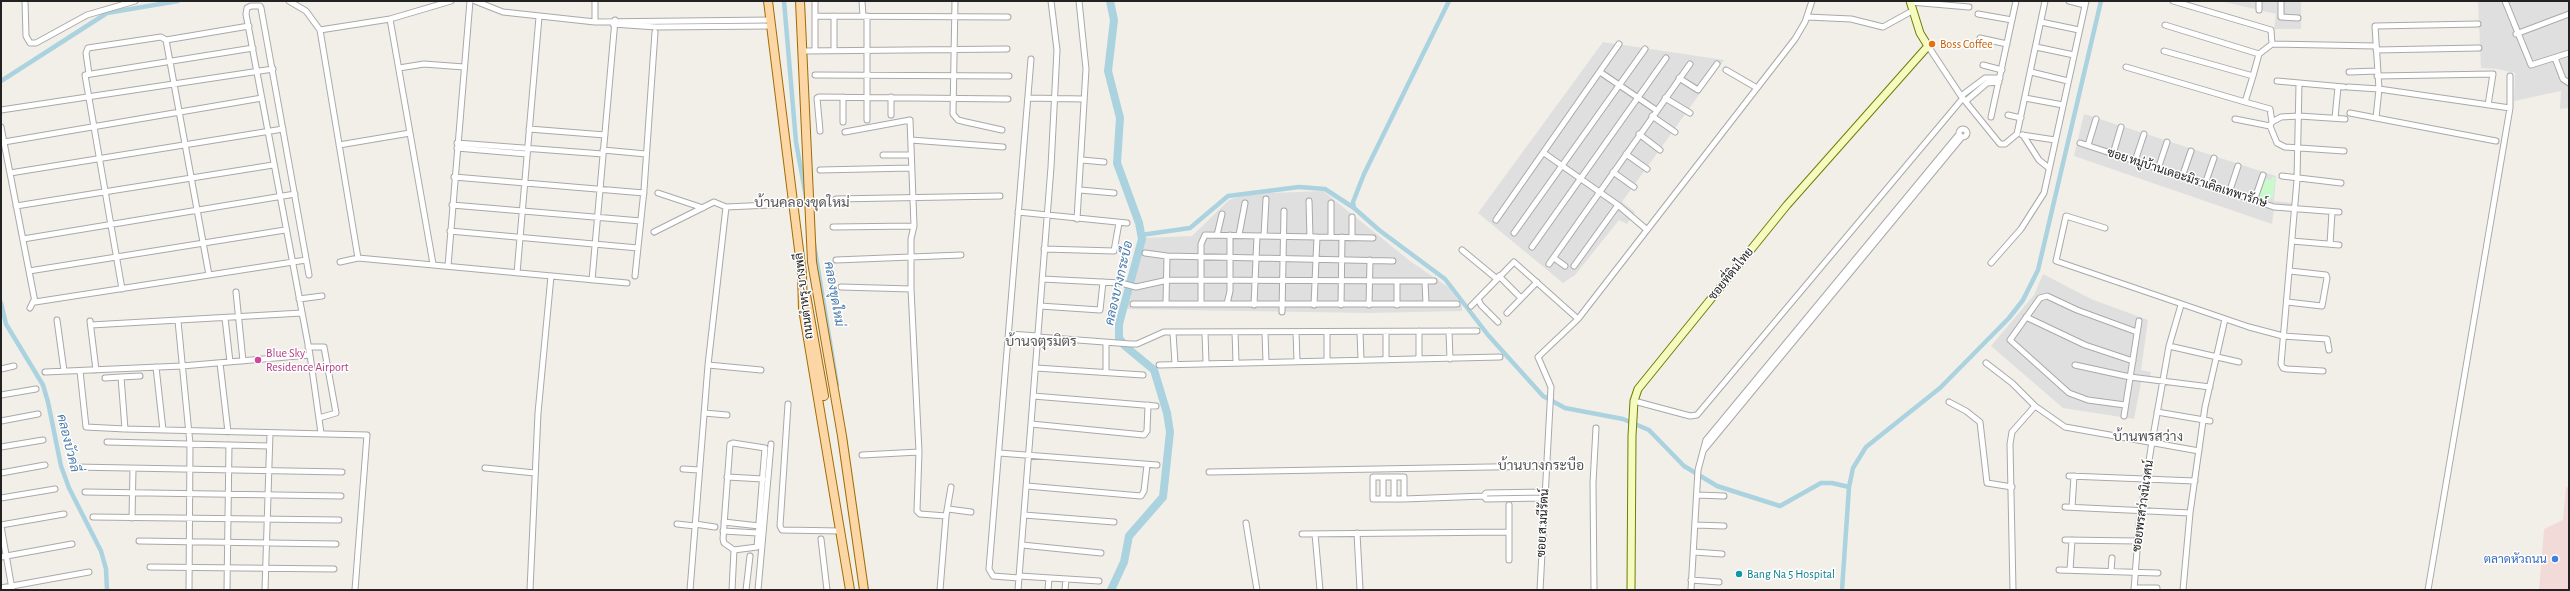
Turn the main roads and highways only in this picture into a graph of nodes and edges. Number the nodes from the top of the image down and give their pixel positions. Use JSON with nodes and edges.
{"nodes":[{"id":1,"x":768,"y":1,"type":"edge"},
{"id":2,"x":800,"y":1,"type":"edge"},
{"id":3,"x":806,"y":308,"type":"junction"},
{"id":4,"x":850,"y":590,"type":"edge"},
{"id":5,"x":856,"y":590,"type":"edge"},
{"id":6,"x":863,"y":590,"type":"edge"}],
"edges":[{"from":1,"to":3,"type":"main road","name":"ถนนตำหรุ-บางพลี"},
{"from":2,"to":6,"type":"main road","name":"ถนนตำหรุ-บางพลี"},
{"from":3,"to":4,"type":"main road","name":"ถนนตำหรุ-บางพลี"},
{"from":3,"to":5,"type":"main road"}]}
